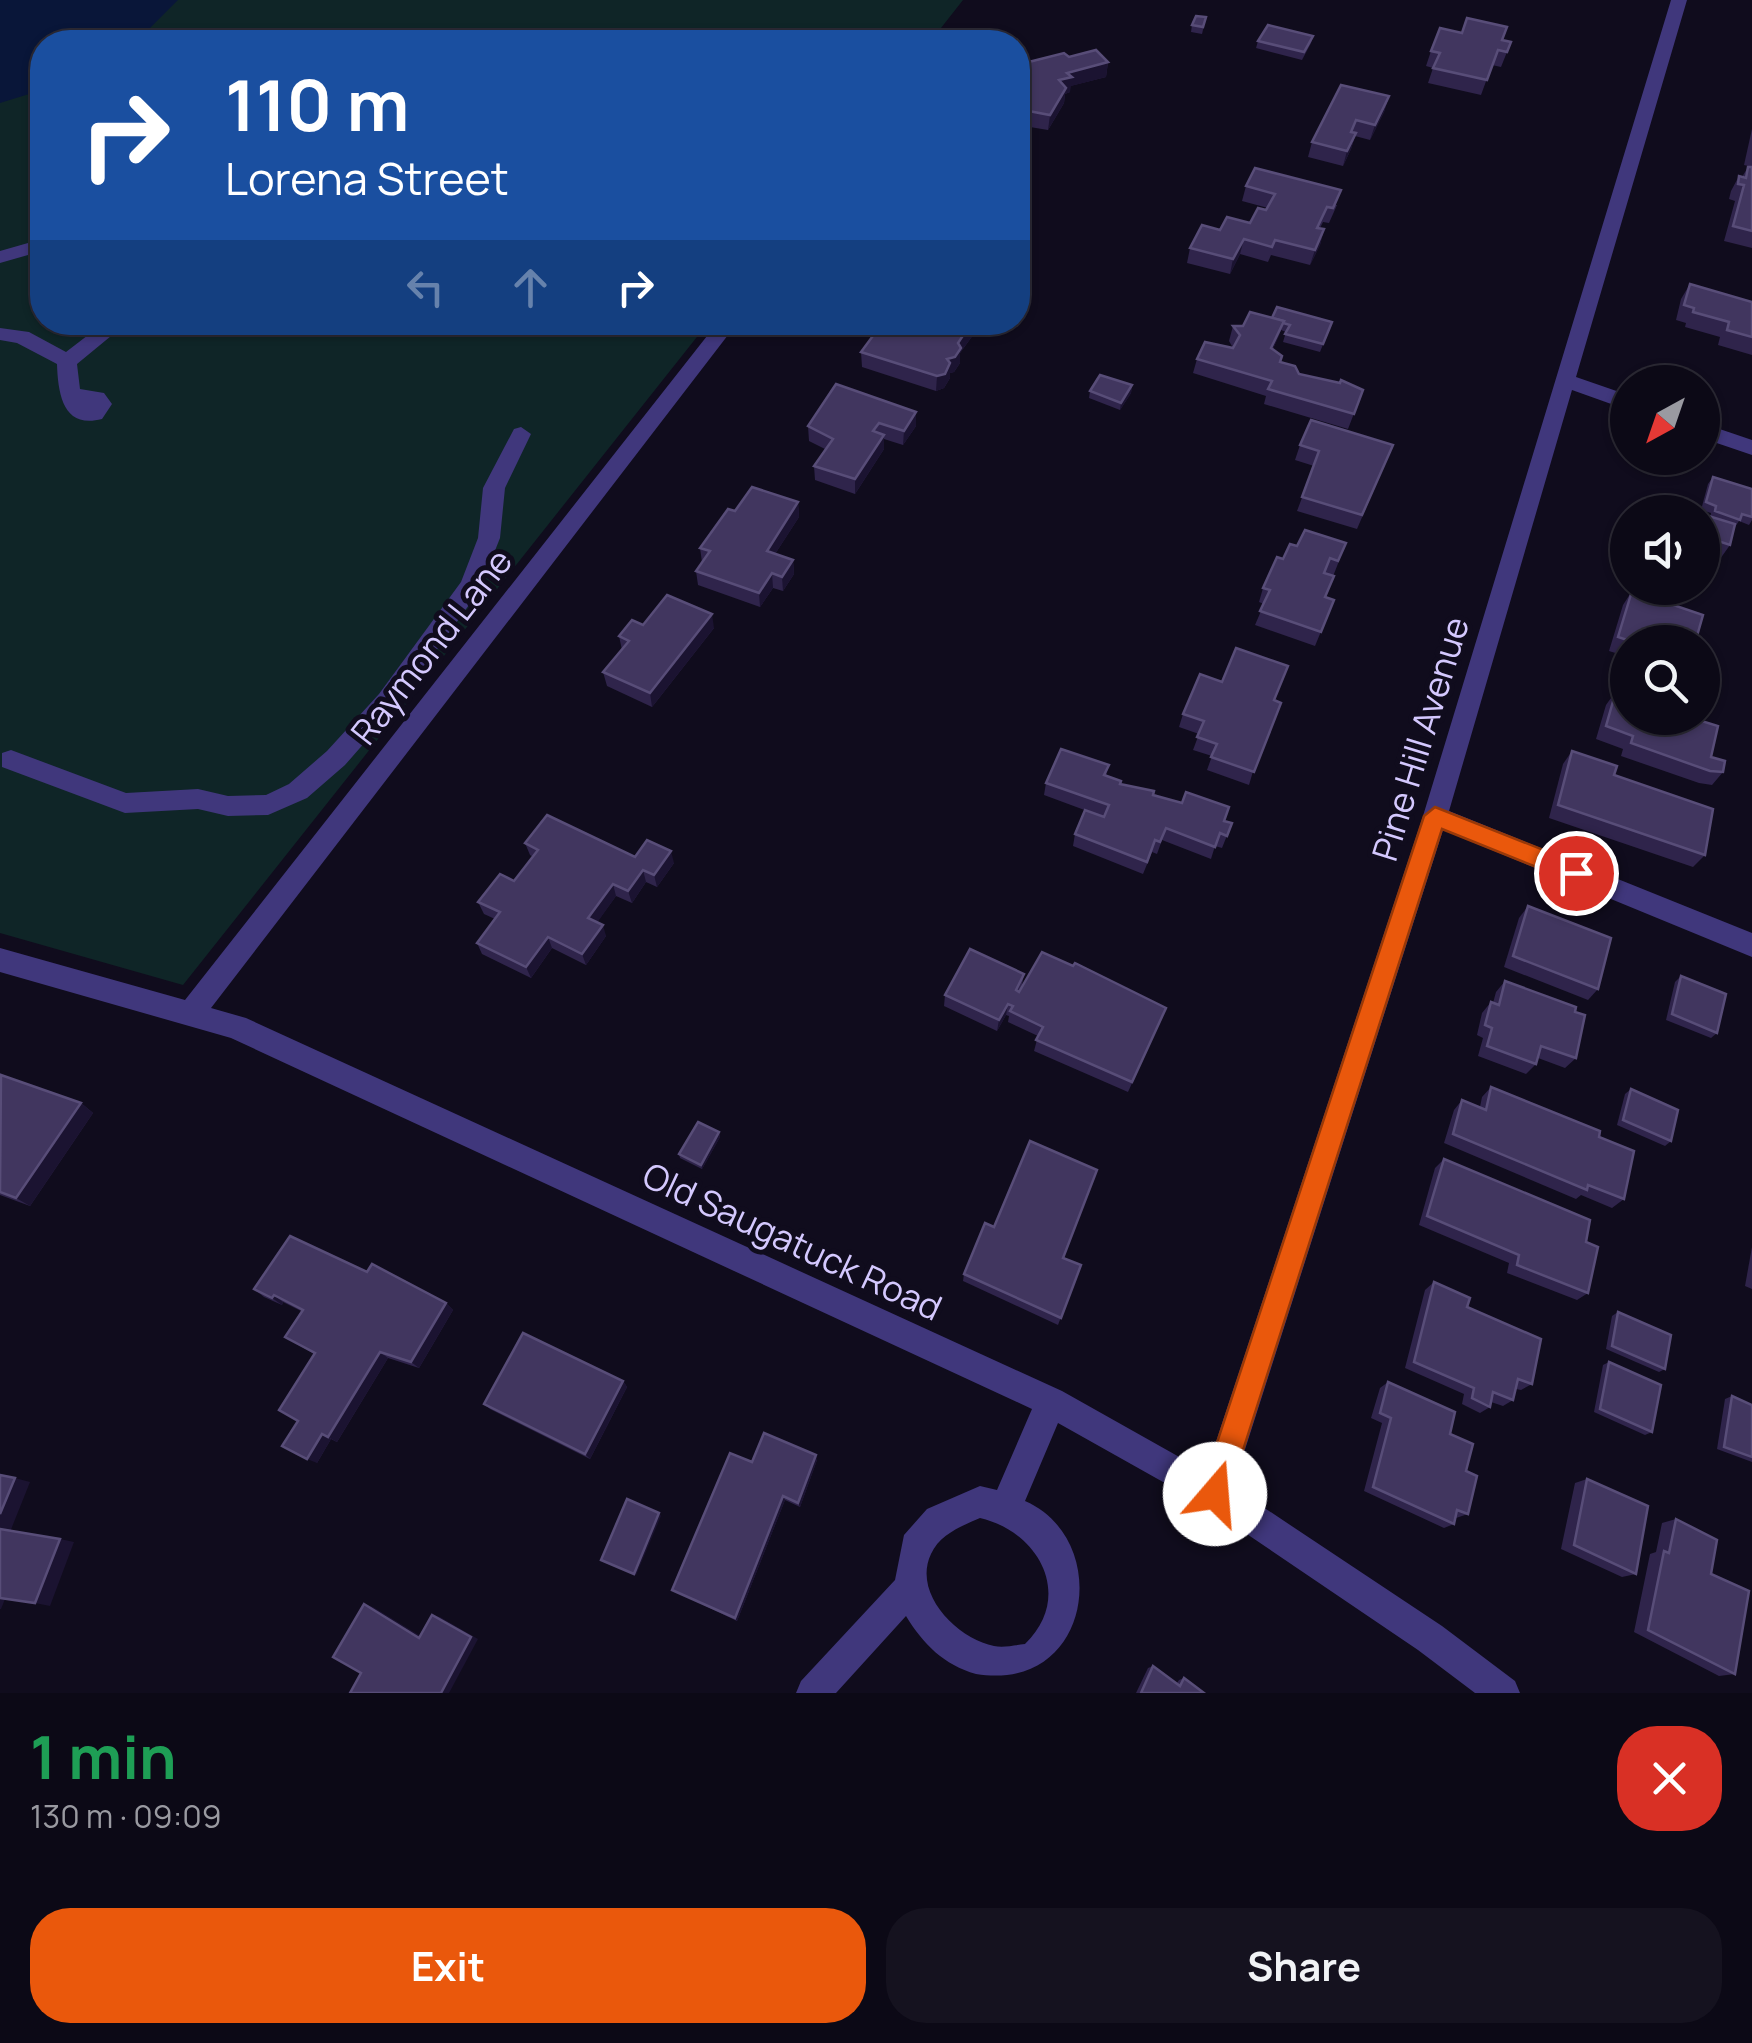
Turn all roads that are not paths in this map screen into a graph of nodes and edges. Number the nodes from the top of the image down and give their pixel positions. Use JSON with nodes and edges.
{"nodes":[{"id":1,"x":1679,"y":0,"type":"edge"},
{"id":2,"x":30,"y":248,"type":"edge"},
{"id":3,"x":0,"y":257,"type":"edge"},
{"id":4,"x":0,"y":334,"type":"edge"},
{"id":5,"x":102,"y":335,"type":"edge"},
{"id":6,"x":719,"y":335,"type":"edge"},
{"id":7,"x":67,"y":361,"type":"junction"},
{"id":8,"x":1565,"y":380,"type":"junction"},
{"id":9,"x":74,"y":395,"type":"dead end"},
{"id":10,"x":1610,"y":396,"type":"edge"},
{"id":11,"x":521,"y":434,"type":"dead end"},
{"id":12,"x":1720,"y":436,"type":"edge"},
{"id":13,"x":1752,"y":448,"type":"edge"},
{"id":14,"x":11,"y":760,"type":"dead end"},
{"id":15,"x":1435,"y":816,"type":"junction"},
{"id":16,"x":1752,"y":945,"type":"edge"},
{"id":17,"x":0,"y":960,"type":"edge"},
{"id":18,"x":190,"y":1014,"type":"junction"},
{"id":19,"x":1051,"y":1402,"type":"junction"},
{"id":20,"x":1215,"y":1494,"type":"junction"},
{"id":21,"x":1006,"y":1506,"type":"junction"},
{"id":22,"x":909,"y":1588,"type":"junction"},
{"id":23,"x":997,"y":1684,"type":"edge"},
{"id":24,"x":812,"y":1693,"type":"edge"},
{"id":25,"x":1503,"y":1693,"type":"edge"}],
"edges":[{"from":1,"to":8,"type":"street","name":"Pine Hill Avenue"},
{"from":2,"to":3,"type":"street"},
{"from":4,"to":7,"type":"street"},
{"from":5,"to":7,"type":"street"},
{"from":6,"to":18,"type":"street","name":"Raymond Lane"},
{"from":7,"to":9,"type":"street"},
{"from":8,"to":10,"type":"street"},
{"from":8,"to":15,"type":"street","name":"Pine Hill Avenue"},
{"from":11,"to":14,"type":"street"},
{"from":12,"to":13,"type":"street"},
{"from":15,"to":16,"type":"street"},
{"from":15,"to":20,"type":"street","name":"Pine Hill Avenue"},
{"from":17,"to":18,"type":"street","name":"Old Saugatuck Road"},
{"from":18,"to":19,"type":"street","name":"Old Saugatuck Road"},
{"from":19,"to":20,"type":"street","name":"Old Saugatuck Road"},
{"from":19,"to":21,"type":"street"},
{"from":20,"to":25,"type":"street","name":"Old Saugatuck Road"},
{"from":21,"to":22,"type":"street"},
{"from":21,"to":23,"type":"street"},
{"from":22,"to":23,"type":"street"},
{"from":22,"to":24,"type":"street"}]}
